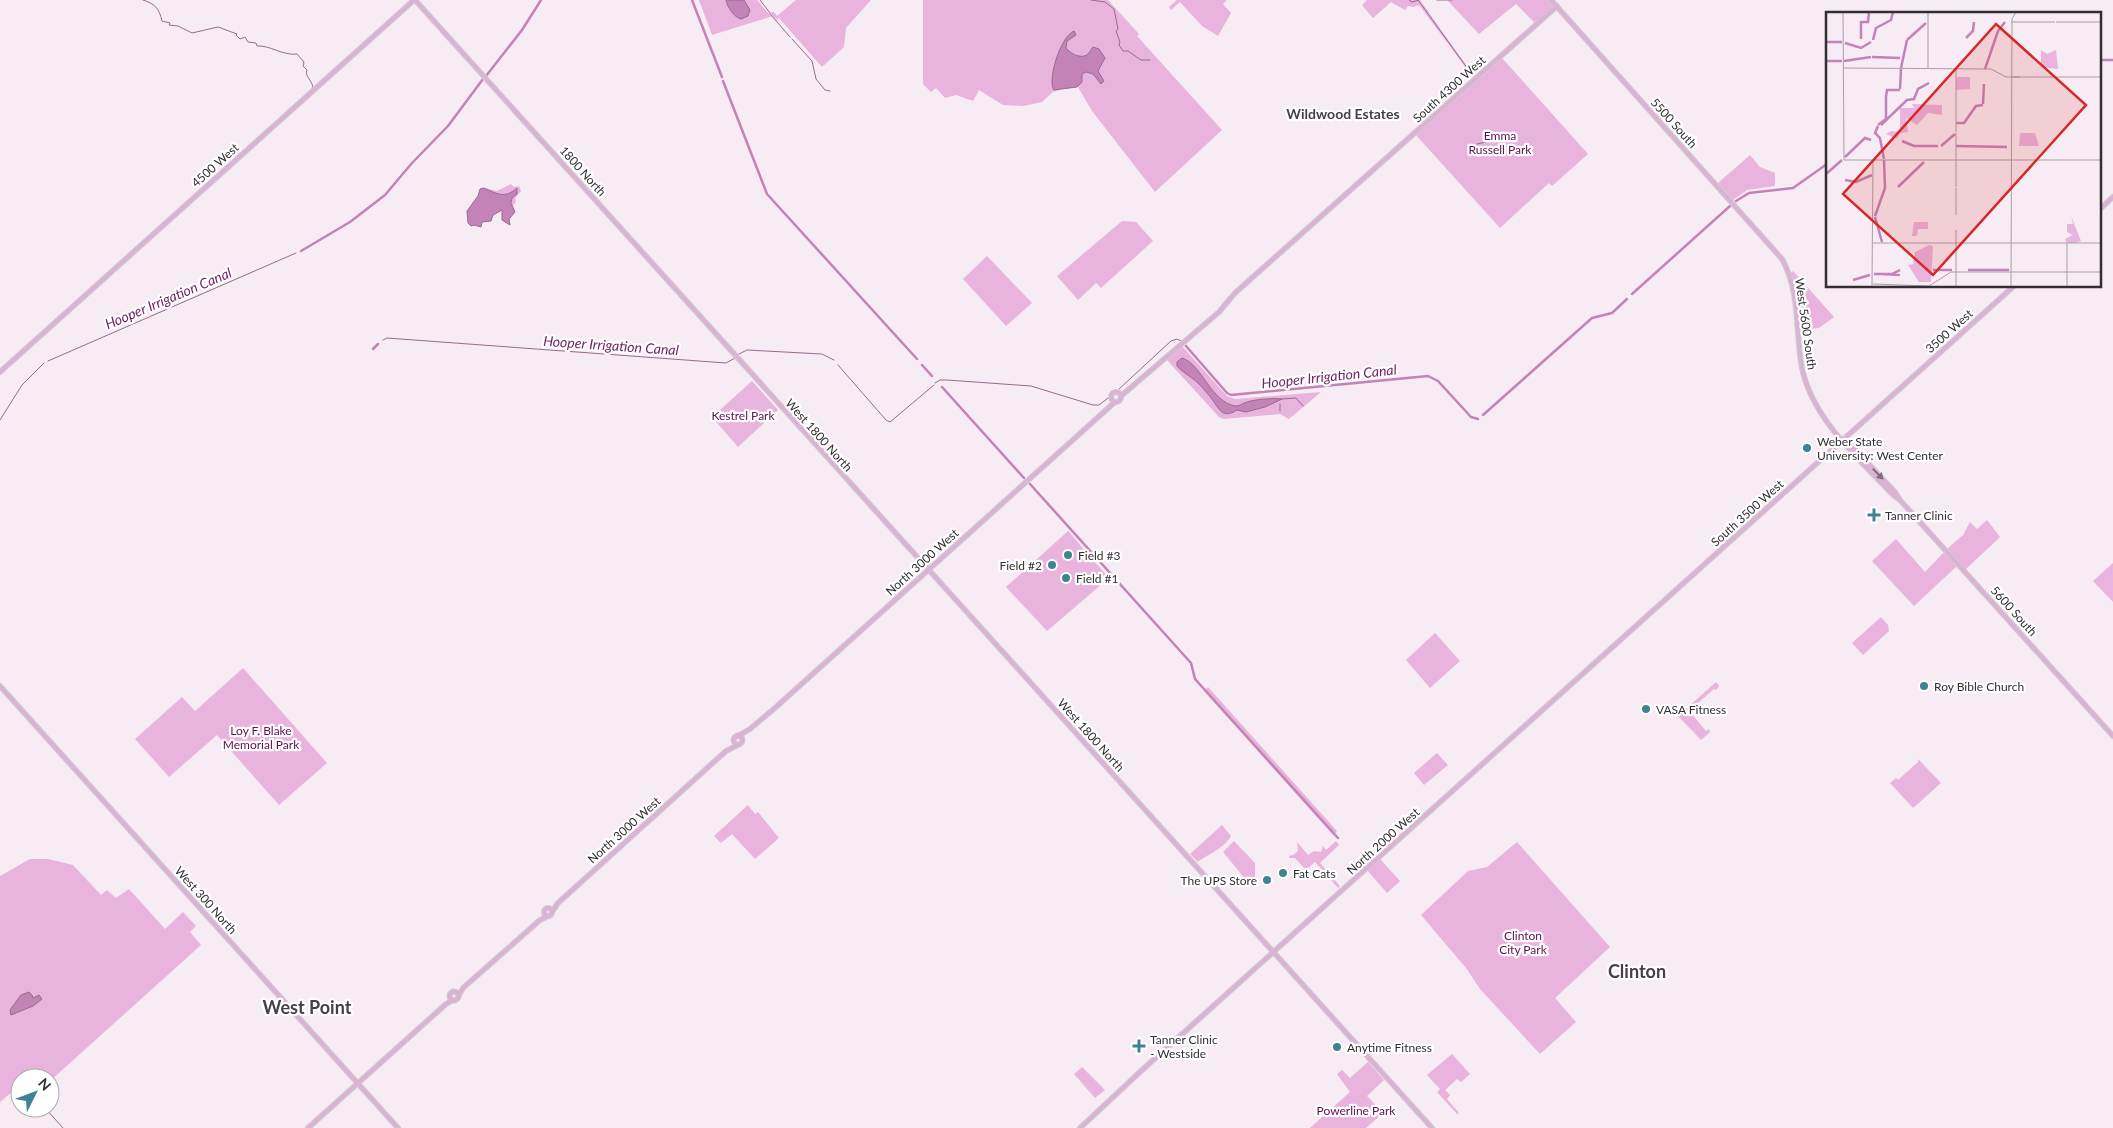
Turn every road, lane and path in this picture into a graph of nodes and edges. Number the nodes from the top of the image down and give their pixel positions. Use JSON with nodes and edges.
{"nodes":[{"id":1,"x":415,"y":0,"type":"edge"},
{"id":2,"x":1551,"y":0,"type":"edge"},
{"id":3,"x":1557,"y":6,"type":"junction"},
{"id":4,"x":2113,"y":198,"type":"edge"},
{"id":5,"x":2100,"y":209,"type":"edge"},
{"id":6,"x":1782,"y":260,"type":"joint"},
{"id":7,"x":2012,"y":288,"type":"edge"},
{"id":8,"x":736,"y":356,"type":"joint"},
{"id":9,"x":0,"y":372,"type":"edge"},
{"id":10,"x":1898,"y":391,"type":"joint"},
{"id":11,"x":1120,"y":395,"type":"junction"},
{"id":12,"x":1113,"y":400,"type":"junction"},
{"id":13,"x":1844,"y":440,"type":"junction"},
{"id":14,"x":928,"y":570,"type":"junction"},
{"id":15,"x":1610,"y":650,"type":"joint"},
{"id":16,"x":0,"y":686,"type":"edge"},
{"id":17,"x":750,"y":729,"type":"junction"},
{"id":18,"x":738,"y":736,"type":"junction"},
{"id":19,"x":2113,"y":736,"type":"edge"},
{"id":20,"x":734,"y":740,"type":"junction"},
{"id":21,"x":742,"y":740,"type":"junction"},
{"id":22,"x":738,"y":745,"type":"junction"},
{"id":23,"x":726,"y":752,"type":"junction"},
{"id":24,"x":558,"y":902,"type":"junction"},
{"id":25,"x":548,"y":908,"type":"junction"},
{"id":26,"x":543,"y":912,"type":"junction"},
{"id":27,"x":552,"y":912,"type":"junction"},
{"id":28,"x":548,"y":916,"type":"junction"},
{"id":29,"x":540,"y":920,"type":"junction"},
{"id":30,"x":1274,"y":953,"type":"junction"},
{"id":31,"x":457,"y":993,"type":"junction"},
{"id":32,"x":452,"y":999,"type":"junction"},
{"id":33,"x":358,"y":1083,"type":"junction"},
{"id":34,"x":308,"y":1128,"type":"edge"},
{"id":35,"x":398,"y":1128,"type":"edge"},
{"id":36,"x":1080,"y":1128,"type":"edge"},
{"id":37,"x":1432,"y":1128,"type":"edge"}],
"edges":[{"from":1,"to":8,"type":"main road","name":"1800 North"},
{"from":1,"to":9,"type":"main road","name":"4500 West"},
{"from":2,"to":3,"type":"main road","name":"5500 South"},
{"from":3,"to":6,"type":"main road","name":"5500 South"},
{"from":3,"to":11,"type":"main road","name":"South 4300 West"},
{"from":4,"to":5,"type":"main road"},
{"from":6,"to":13,"type":"main road","name":"West 5600 South"},
{"from":7,"to":10,"type":"main road","name":"3500 West"},
{"from":8,"to":14,"type":"main road","name":"West 1800 North"},
{"from":10,"to":13,"type":"main road","name":"South 3500 West"},
{"from":11,"to":12,"type":"main road"},
{"from":11,"to":12,"type":"main road"},
{"from":12,"to":14,"type":"main road","name":"North 3000 West"},
{"from":13,"to":15,"type":"main road","name":"South 3500 West"},
{"from":13,"to":19,"type":"main road","name":"5600 South"},
{"from":14,"to":17,"type":"main road","name":"North 3000 West"},
{"from":14,"to":30,"type":"main road","name":"West 1800 North"},
{"from":15,"to":30,"type":"main road","name":"North 2000 West"},
{"from":16,"to":33,"type":"main road","name":"West 300 North"},
{"from":17,"to":18,"type":"main road","name":"North 3000 West"},
{"from":17,"to":21,"type":"main road","name":"North 3000 West"},
{"from":18,"to":20,"type":"main road","name":"North 3000 West"},
{"from":18,"to":21,"type":"main road"},
{"from":20,"to":22,"type":"main road"},
{"from":20,"to":23,"type":"main road","name":"North 3000 West"},
{"from":21,"to":22,"type":"main road","name":"North 3000 West"},
{"from":22,"to":23,"type":"main road","name":"North 3000 West"},
{"from":23,"to":24,"type":"main road","name":"North 3000 West"},
{"from":24,"to":25,"type":"main road","name":"North 3000 West"},
{"from":24,"to":27,"type":"main road","name":"North 3000 West"},
{"from":25,"to":26,"type":"main road","name":"North 3000 West"},
{"from":25,"to":27,"type":"main road"},
{"from":26,"to":28,"type":"main road"},
{"from":26,"to":29,"type":"main road"},
{"from":27,"to":28,"type":"main road","name":"North 3000 West"},
{"from":28,"to":29,"type":"main road"},
{"from":29,"to":31,"type":"main road"},
{"from":30,"to":36,"type":"main road","name":"North 2000 West"},
{"from":30,"to":37,"type":"main road","name":"West 1800 North"},
{"from":31,"to":32,"type":"main road"},
{"from":31,"to":32,"type":"main road"},
{"from":32,"to":33,"type":"main road"},
{"from":33,"to":34,"type":"main road"},
{"from":33,"to":35,"type":"main road","name":"West 300 North"}]}
